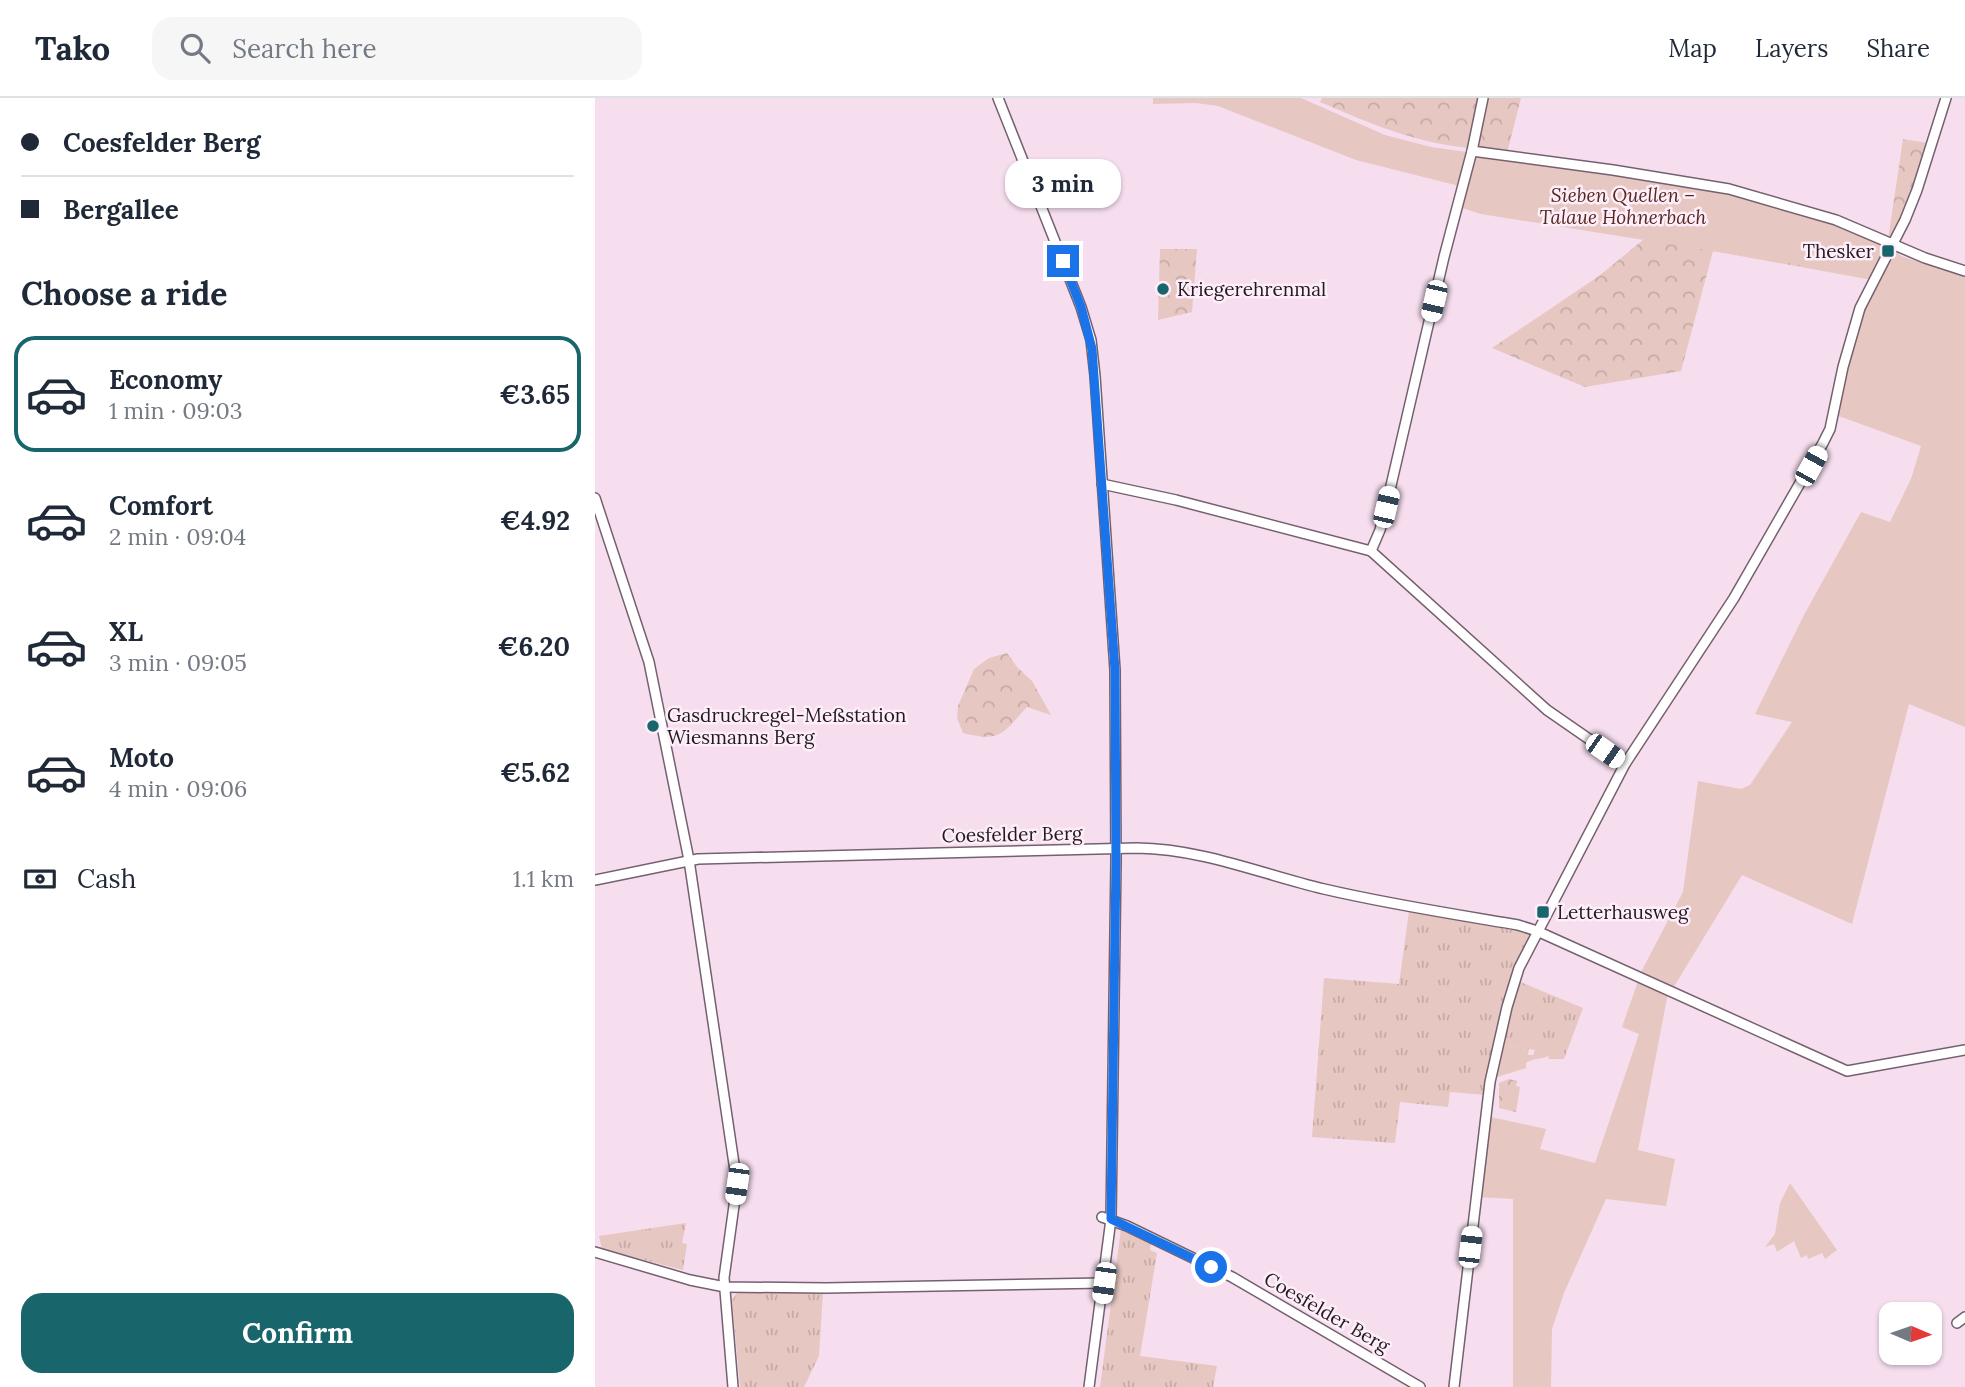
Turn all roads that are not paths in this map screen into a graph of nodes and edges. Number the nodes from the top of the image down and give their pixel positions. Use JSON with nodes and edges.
{"nodes":[{"id":1,"x":998,"y":98,"type":"edge"},
{"id":2,"x":1483,"y":98,"type":"edge"},
{"id":3,"x":1946,"y":98,"type":"edge"},
{"id":4,"x":1472,"y":151,"type":"junction"},
{"id":5,"x":1894,"y":245,"type":"junction"},
{"id":6,"x":1965,"y":271,"type":"edge"},
{"id":7,"x":1103,"y":484,"type":"junction"},
{"id":8,"x":595,"y":498,"type":"edge"},
{"id":9,"x":1371,"y":551,"type":"junction"},
{"id":10,"x":1625,"y":764,"type":"junction"},
{"id":11,"x":1116,"y":849,"type":"junction"},
{"id":12,"x":689,"y":860,"type":"junction"},
{"id":13,"x":595,"y":880,"type":"edge"},
{"id":14,"x":1537,"y":931,"type":"junction"},
{"id":15,"x":1965,"y":1049,"type":"edge"},
{"id":16,"x":1106,"y":1218,"type":"junction"},
{"id":17,"x":595,"y":1252,"type":"edge"},
{"id":18,"x":1099,"y":1282,"type":"junction"},
{"id":19,"x":725,"y":1287,"type":"junction"},
{"id":20,"x":733,"y":1387,"type":"edge"},
{"id":21,"x":1089,"y":1387,"type":"edge"},
{"id":22,"x":1420,"y":1387,"type":"edge"},
{"id":23,"x":1454,"y":1387,"type":"edge"}],
"edges":[{"from":1,"to":7,"type":"street"},
{"from":2,"to":4,"type":"street"},
{"from":3,"to":5,"type":"street"},
{"from":4,"to":5,"type":"street"},
{"from":4,"to":9,"type":"street"},
{"from":5,"to":6,"type":"street"},
{"from":5,"to":10,"type":"street"},
{"from":7,"to":9,"type":"street"},
{"from":7,"to":11,"type":"street"},
{"from":8,"to":12,"type":"street"},
{"from":9,"to":10,"type":"street"},
{"from":10,"to":14,"type":"street"},
{"from":11,"to":12,"type":"street","name":"Coesfelder Berg"},
{"from":11,"to":14,"type":"street","name":"Coesfelder Berg"},
{"from":11,"to":16,"type":"street"},
{"from":12,"to":13,"type":"street","name":"Coesfelder Berg"},
{"from":12,"to":19,"type":"street"},
{"from":14,"to":15,"type":"street","name":"Coesfelder Berg"},
{"from":14,"to":23,"type":"street"},
{"from":16,"to":18,"type":"street"},
{"from":16,"to":22,"type":"street","name":"Coesfelder Berg"},
{"from":17,"to":19,"type":"street"},
{"from":18,"to":19,"type":"street"},
{"from":18,"to":21,"type":"street"},
{"from":19,"to":20,"type":"street"}]}
